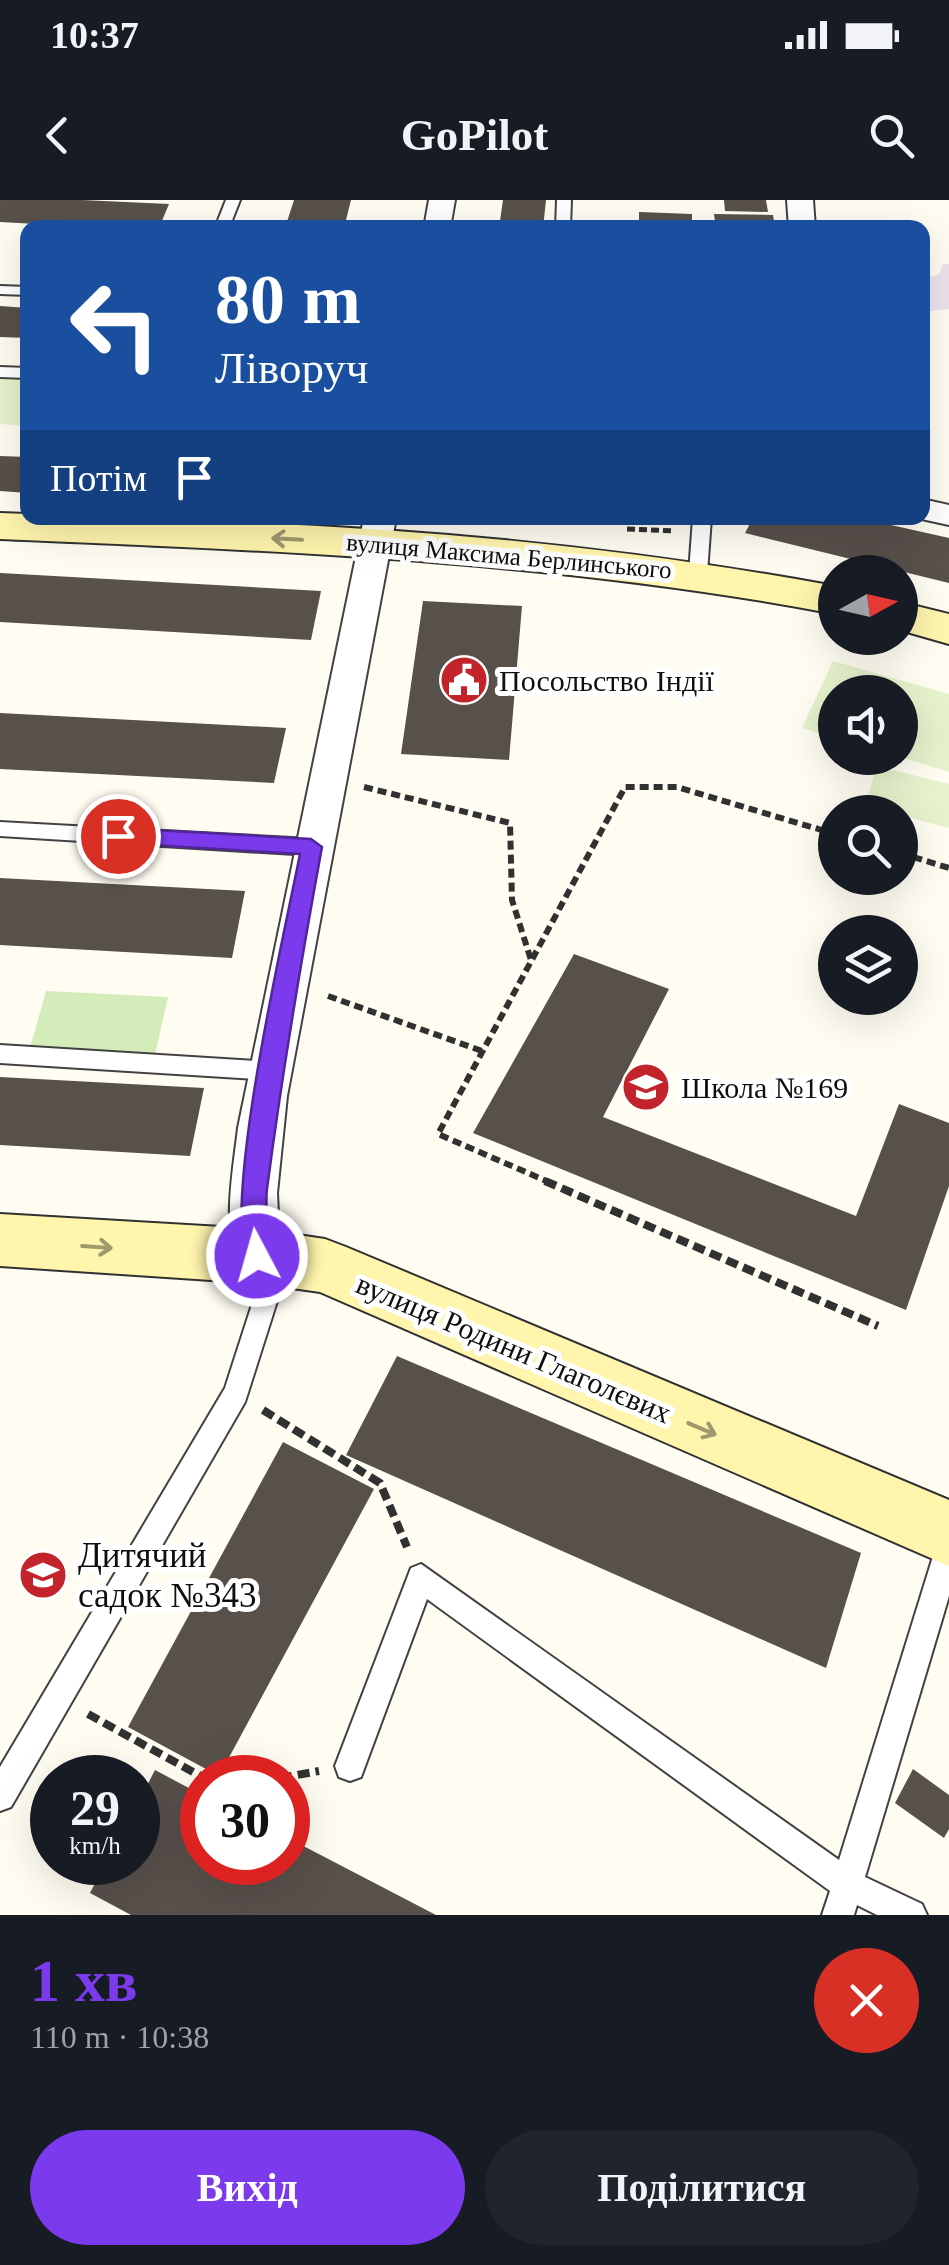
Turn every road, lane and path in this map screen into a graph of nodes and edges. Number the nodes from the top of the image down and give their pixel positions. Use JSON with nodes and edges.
{"nodes":[{"id":1,"x":701,"y":525,"type":"edge"},
{"id":2,"x":0,"y":526,"type":"edge"},
{"id":3,"x":378,"y":531,"type":"edge"},
{"id":4,"x":698,"y":573,"type":"junction"},
{"id":5,"x":818,"y":597,"type":"edge"},
{"id":6,"x":918,"y":621,"type":"edge"},
{"id":7,"x":949,"y":630,"type":"edge"},
{"id":8,"x":363,"y":786,"type":"dead end"},
{"id":9,"x":0,"y":829,"type":"edge"},
{"id":10,"x":818,"y":829,"type":"edge"},
{"id":11,"x":311,"y":847,"type":"junction"},
{"id":12,"x":918,"y":859,"type":"edge"},
{"id":13,"x":949,"y":868,"type":"edge"},
{"id":14,"x":531,"y":960,"type":"junction"},
{"id":15,"x":328,"y":996,"type":"dead end"},
{"id":16,"x":483,"y":1051,"type":"junction"},
{"id":17,"x":0,"y":1054,"type":"edge"},
{"id":18,"x":270,"y":1072,"type":"junction"},
{"id":19,"x":0,"y":1240,"type":"edge"},
{"id":20,"x":257,"y":1256,"type":"junction"},
{"id":21,"x":878,"y":1326,"type":"dead end"},
{"id":22,"x":236,"y":1393,"type":"junction"},
{"id":23,"x":949,"y":1534,"type":"edge"},
{"id":24,"x":949,"y":1550,"type":"edge"},
{"id":25,"x":421,"y":1578,"type":"junction"},
{"id":26,"x":56,"y":1696,"type":"junction"},
{"id":27,"x":180,"y":1765,"type":"edge"},
{"id":28,"x":350,"y":1766,"type":"dead end"},
{"id":29,"x":0,"y":1796,"type":"edge"},
{"id":30,"x":847,"y":1884,"type":"junction"},
{"id":31,"x":838,"y":1915,"type":"edge"},
{"id":32,"x":910,"y":1915,"type":"edge"}],
"edges":[{"from":1,"to":4,"type":"lane"},
{"from":3,"to":2,"type":"street","name":"вулиця Максима Берлинського","one_way":true},
{"from":3,"to":4,"type":"street","name":"вулиця Максима Берлинського"},
{"from":3,"to":11,"type":"street"},
{"from":4,"to":5,"type":"street","name":"вулиця Максима Берлинського"},
{"from":6,"to":7,"type":"street"},
{"from":8,"to":14,"type":"path"},
{"from":9,"to":11,"type":"lane"},
{"from":10,"to":14,"type":"path"},
{"from":11,"to":18,"type":"street"},
{"from":12,"to":13,"type":"path"},
{"from":14,"to":16,"type":"path"},
{"from":15,"to":16,"type":"path"},
{"from":16,"to":21,"type":"path"},
{"from":17,"to":18,"type":"lane"},
{"from":18,"to":20,"type":"street"},
{"from":19,"to":20,"type":"street","name":"вулиця Родини Глаголєвих","one_way":true},
{"from":20,"to":22,"type":"lane"},
{"from":20,"to":23,"type":"street","name":"вулиця Родини Глаголєвих","one_way":true},
{"from":22,"to":25,"type":"path"},
{"from":22,"to":26,"type":"lane"},
{"from":24,"to":30,"type":"lane"},
{"from":25,"to":28,"type":"lane"},
{"from":25,"to":30,"type":"lane"},
{"from":26,"to":27,"type":"path"},
{"from":26,"to":29,"type":"lane"},
{"from":30,"to":31,"type":"lane"},
{"from":30,"to":32,"type":"lane"}]}
